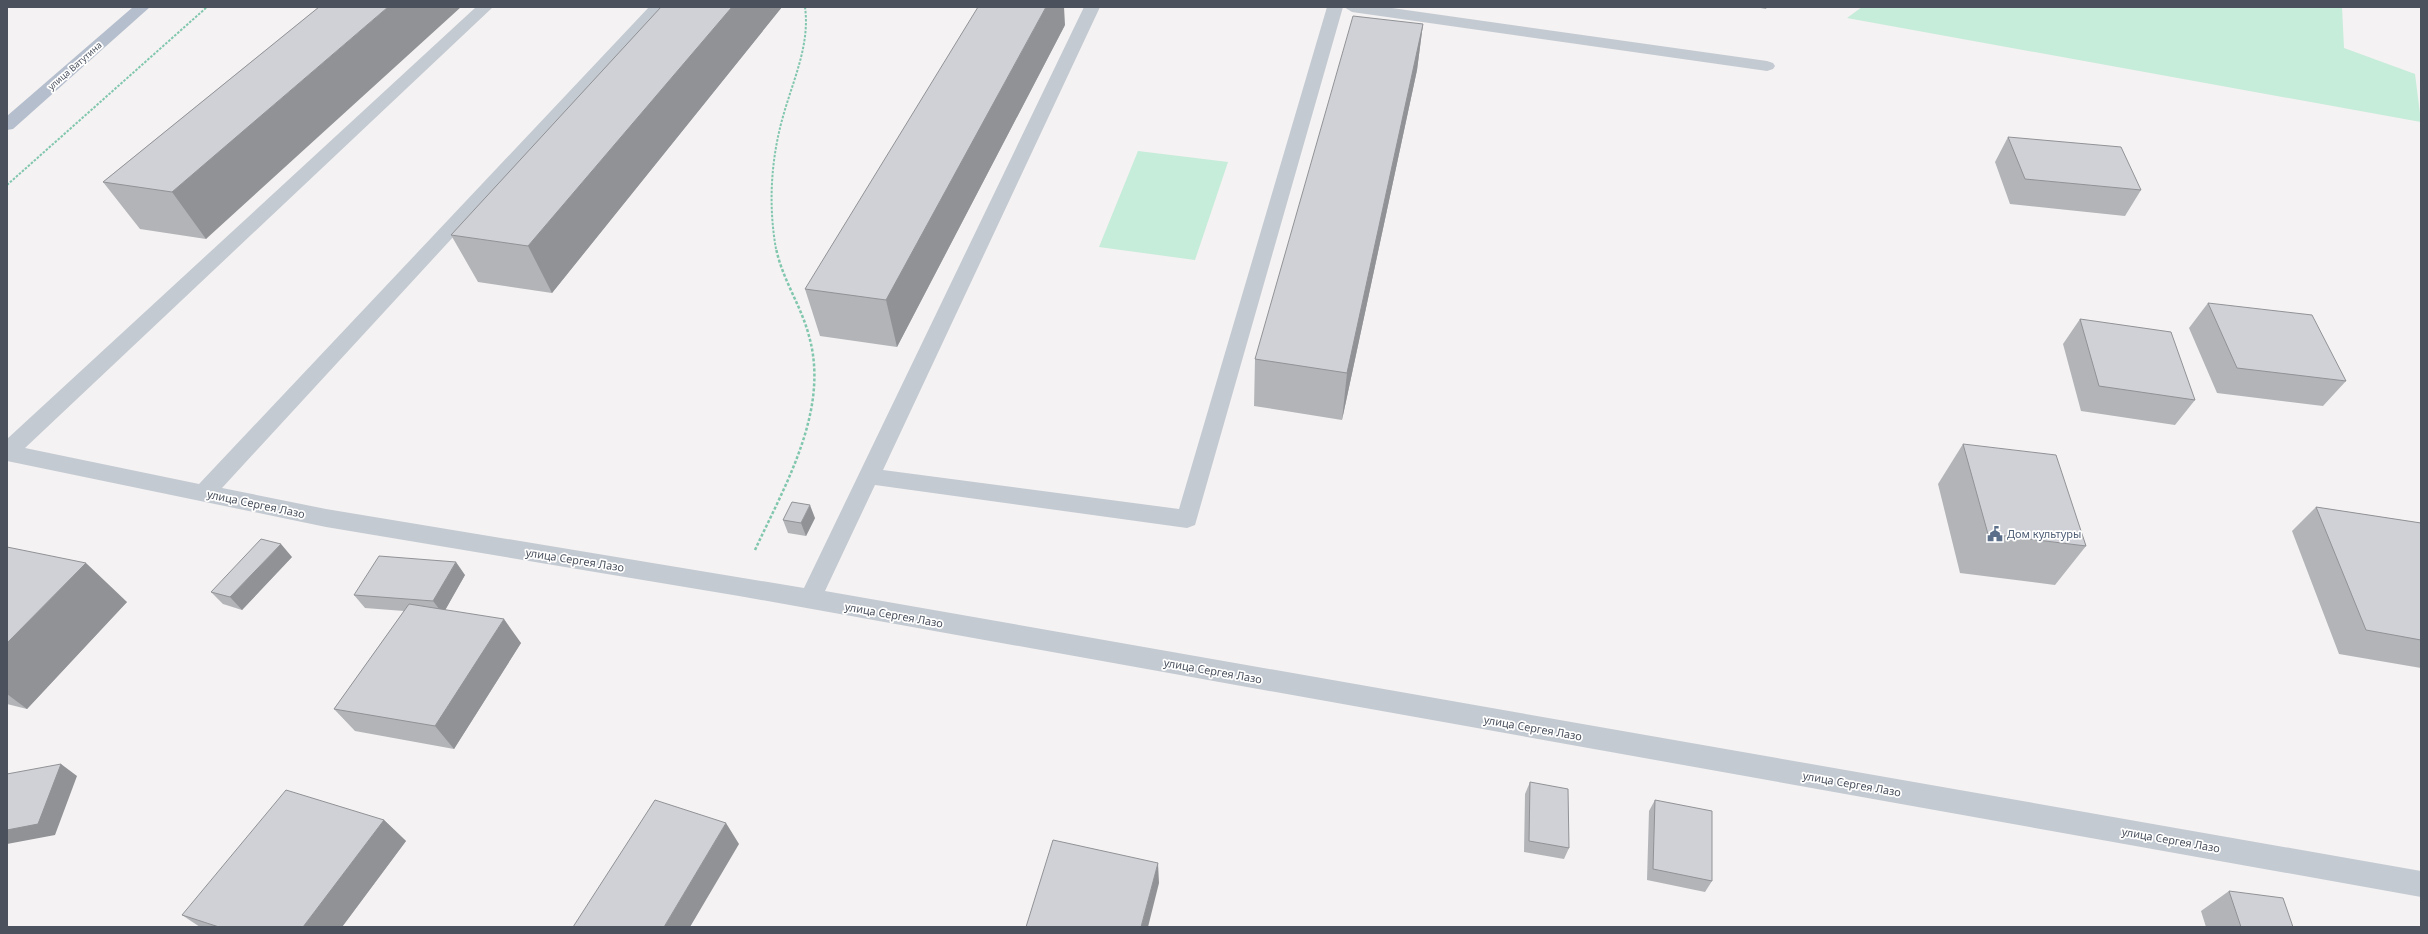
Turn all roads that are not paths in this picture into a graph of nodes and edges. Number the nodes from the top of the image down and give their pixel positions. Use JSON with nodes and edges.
{"nodes":[{"id":1,"x":142,"y":7,"type":"edge"},
{"id":2,"x":485,"y":7,"type":"edge"},
{"id":3,"x":657,"y":7,"type":"edge"},
{"id":4,"x":1092,"y":7,"type":"edge"},
{"id":5,"x":1335,"y":7,"type":"edge"},
{"id":6,"x":1352,"y":7,"type":"edge"},
{"id":7,"x":1767,"y":66,"type":"dead end"},
{"id":8,"x":7,"y":125,"type":"edge"},
{"id":9,"x":7,"y":453,"type":"edge"},
{"id":10,"x":868,"y":476,"type":"junction"},
{"id":11,"x":204,"y":493,"type":"junction"},
{"id":12,"x":810,"y":599,"type":"junction"},
{"id":13,"x":2421,"y":884,"type":"edge"}],
"edges":[{"from":1,"to":8,"type":"main road","name":"улица Ватутина"},
{"from":2,"to":9,"type":"street"},
{"from":3,"to":11,"type":"street"},
{"from":4,"to":10,"type":"street"},
{"from":5,"to":10,"type":"street"},
{"from":6,"to":7,"type":"street"},
{"from":9,"to":11,"type":"street","name":"улица Сергея Лазо"},
{"from":10,"to":12,"type":"street"},
{"from":11,"to":12,"type":"street","name":"улица Сергея Лазо"},
{"from":12,"to":13,"type":"street","name":"улица Сергея Лазо"}]}
